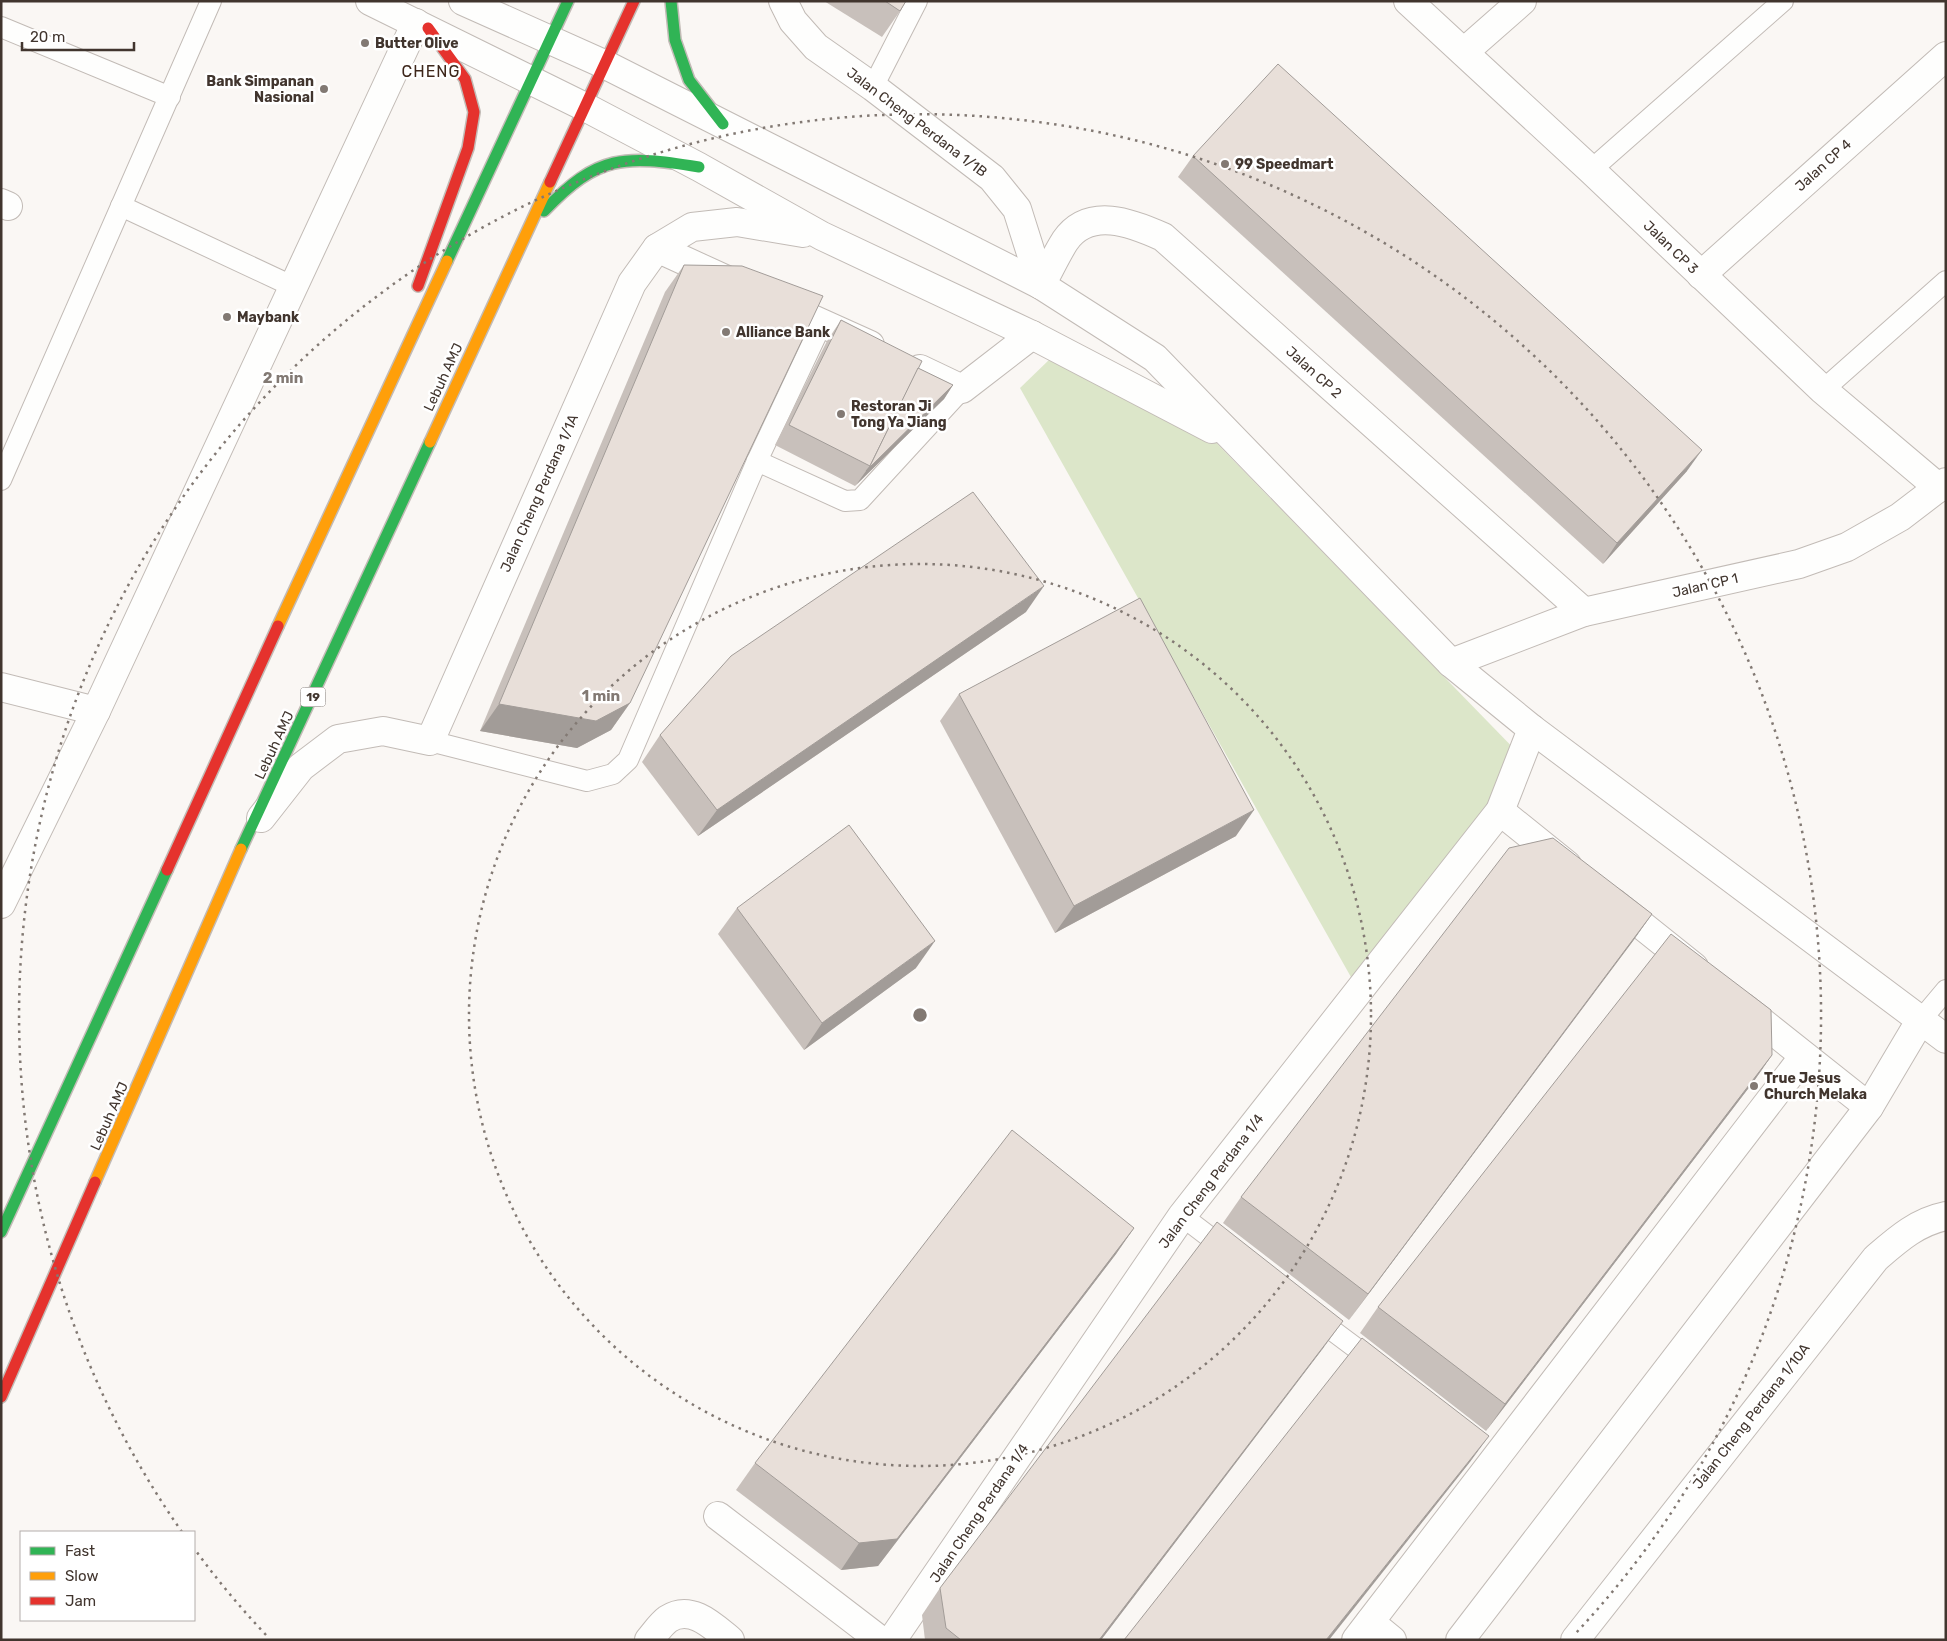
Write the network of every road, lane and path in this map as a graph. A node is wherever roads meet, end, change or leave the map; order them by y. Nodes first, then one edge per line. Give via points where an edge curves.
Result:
1 (212, 1) edge
2 (370, 1) edge
3 (463, 1) edge
4 (568, 1) edge
5 (634, 1) edge
6 (671, 1) edge
7 (783, 1) edge
8 (917, 1) edge
9 (1408, 1) edge
10 (1522, 1) edge
11 (1783, 1) edge
12 (422, 26) junction
13 (1, 27) edge
14 (550, 38) junction
15 (1464, 52) junction
16 (1946, 56) edge
17 (606, 65) junction
18 (532, 80) junction
19 (873, 87) junction
20 (170, 97) junction
21 (586, 107) junction
22 (723, 124) junction
23 (699, 167) junction
24 (1591, 170) junction
25 (122, 206) junction
26 (527, 230) junction
27 (822, 236) junction
28 (657, 248) junction
29 (1701, 275) junction
30 (1946, 281) edge
31 (1041, 285) junction
32 (292, 286) junction
33 (414, 298) dead end
34 (822, 323) junction
35 (404, 326) dead end
36 (1032, 335) junction
37 (962, 389) junction
38 (1823, 390) junction
39 (1233, 440) junction
40 (360, 448) junction
41 (757, 461) junction
42 (1, 480) edge
43 (1942, 485) edge
44 (1584, 612) junction
45 (1451, 663) junction
46 (1, 686) edge
47 (96, 711) junction
48 (1532, 729) junction
49 (430, 741) junction
50 (1500, 810) junction
51 (248, 836) junction
52 (1, 904) edge
53 (1946, 990) edge
54 (1920, 1021) junction
55 (1946, 1039) edge
56 (1804, 1056) junction
57 (1869, 1107) junction
58 (1182, 1216) junction
59 (1946, 1216) edge
60 (1, 1232) edge
61 (1246, 1264) edge
62 (1301, 1306) edge
63 (1388, 1372) edge
64 (1, 1397) edge
65 (718, 1516) dead end
66 (1363, 1631) edge
67 (649, 1640) edge
68 (730, 1640) edge
69 (880, 1640) edge
70 (892, 1640) edge
71 (1392, 1640) edge
72 (1460, 1640) edge
73 (1575, 1640) edge

1 - 20 lane
2 - 12 street
3 - 14 street
4 - 14 highway
5 - 17 highway, Lebuh AMJ / 19
6 - 22 highway via 675,40 689,80
7 - 19 street, Jalan Cheng Perdana 1/1B via 793,21 816,48
8 - 19 lane
9 - 15 street, Jalan CP 3
10 - 15 street
11 - 24 lane
12 - 18 street
12 - 32 street
12 - 33 highway via 465,79 474,112 468,148
13 - 20 lane
14 - 17 street
14 - 18 highway
15 - 24 street, Jalan CP 3
16 - 29 street, Jalan CP 4
17 - 21 highway, Lebuh AMJ / 19
17 - 22 street
18 - 21 street
18 - 40 highway
19 - 31 street, Jalan Cheng Perdana 1/1B via 992,178 1017,208
20 - 25 lane
21 - 23 street
21 - 26 highway, Lebuh AMJ / 19
22 - 31 street
23 - 26 highway via 648,158 618,161 592,170 567,186
23 - 27 street
24 - 29 street, Jalan CP 3
25 - 32 lane
25 - 42 lane
26 - 51 highway, Lebuh AMJ / 19
27 - 28 street via 737,222 692,227
27 - 36 street
28 - 34 street
28 - 49 street, Jalan Cheng Perdana 1/1A via 632,283
29 - 38 street, Jalan CP 3
30 - 38 lane
31 - 39 street via 1155,358
31 - 44 street, Jalan CP 2 via 1066,240 1086,224 1109,219 1136,225 1163,237
32 - 47 street
34 - 37 street
34 - 41 lane
35 - 40 highway
36 - 37 street
36 - 39 street
37 - 41 lane via 860,500 845,501
38 - 43 street, Jalan CP 3
39 - 45 street
40 - 60 highway
41 - 49 lane via 628,760 613,774 578,779
43 - 44 street, Jalan CP 1 via 1900,517 1847,547 1799,564
44 - 45 street, Jalan CP 1
45 - 48 street
46 - 47 street
47 - 52 street
48 - 50 street, Jalan Cheng Perdana 1/4
48 - 54 street
49 - 51 street via 383,731 338,739 301,767
50 - 56 street
50 - 58 street, Jalan Cheng Perdana 1/4
51 - 64 highway, Lebuh AMJ / 19
53 - 54 lane
54 - 55 street
54 - 57 street
56 - 57 street
56 - 66 street via 1490,1451
57 - 72 street
58 - 61 lane
58 - 70 street, Jalan Cheng Perdana 1/4
59 - 73 street, Jalan Cheng Perdana 1/10A via 1928,1220 1900,1236 1876,1258
62 - 63 lane
65 - 69 street
66 - 71 street
67 - 68 street via 668,1619 685,1613 703,1619

